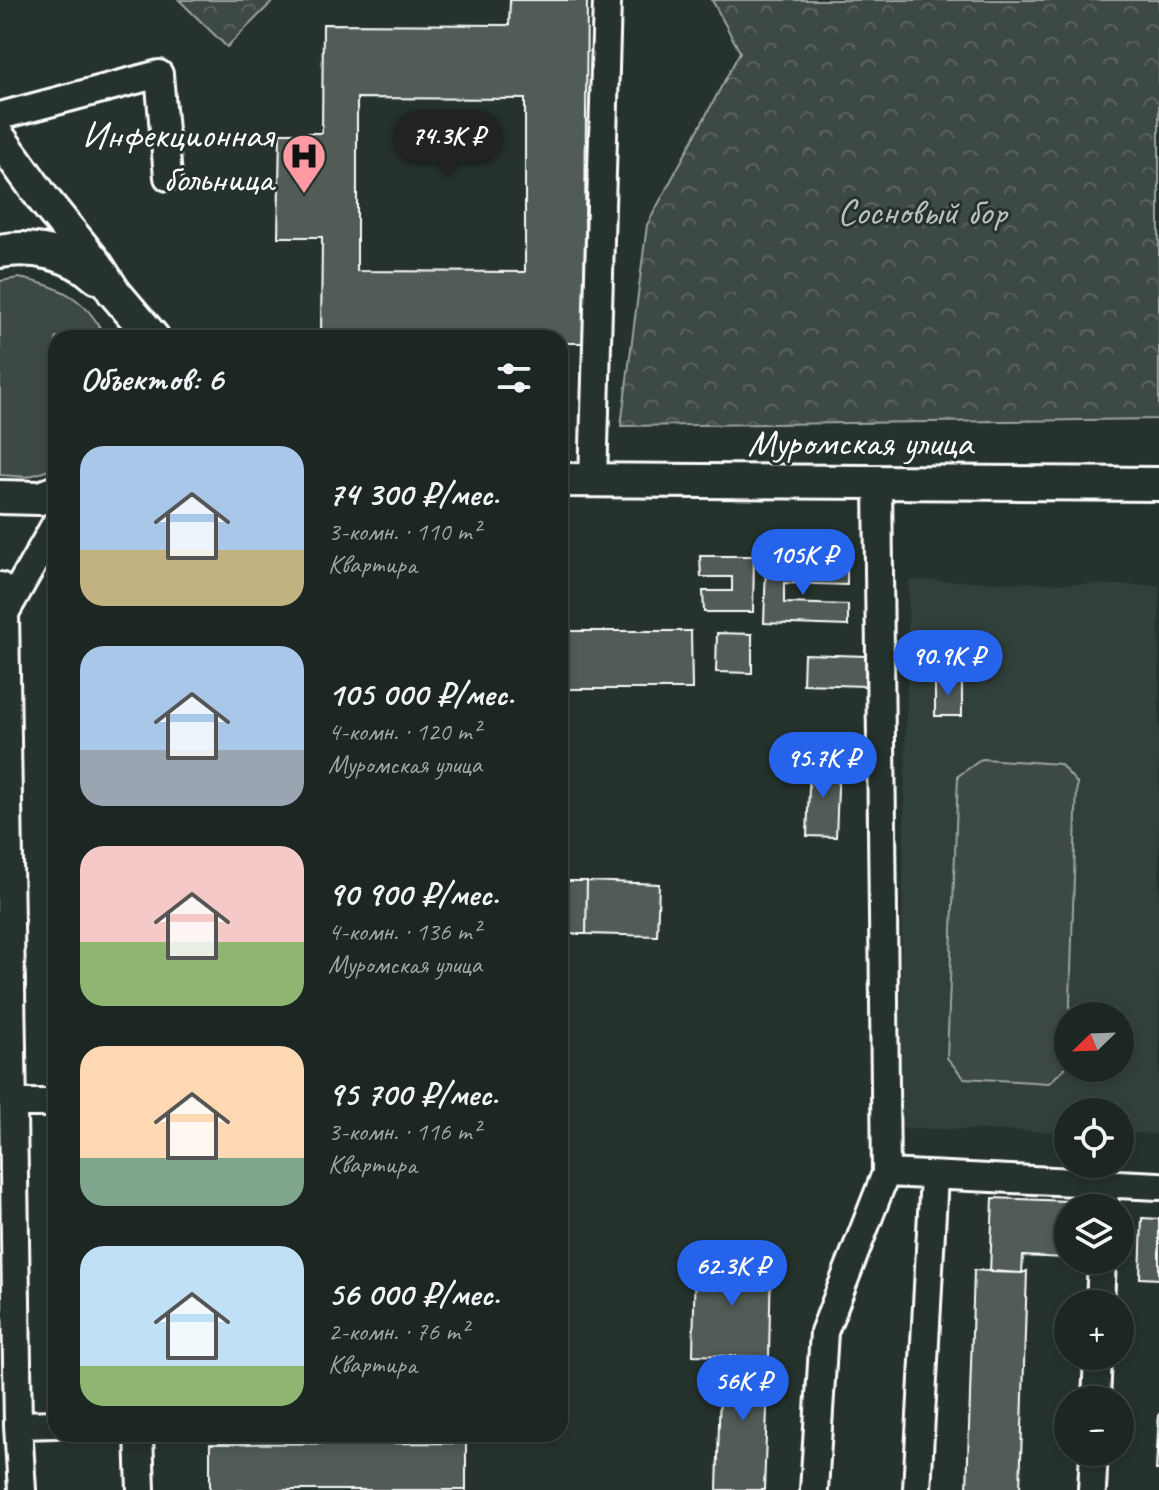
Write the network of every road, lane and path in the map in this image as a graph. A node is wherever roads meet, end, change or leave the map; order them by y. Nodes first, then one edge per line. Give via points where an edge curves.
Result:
1 (607, 0) edge
2 (0, 116) edge
3 (0, 139) edge
4 (168, 177) dead end
5 (0, 251) edge
6 (114, 292) junction
7 (136, 330) edge
8 (146, 330) edge
9 (568, 480) edge
10 (593, 481) junction
11 (878, 483) junction
12 (1159, 484) edge
13 (48, 495) edge
14 (0, 497) edge
15 (48, 537) edge
16 (0, 586) edge
17 (5, 613) junction
18 (6, 1050) edge
19 (12, 1103) junction
20 (48, 1103) edge
21 (886, 1173) junction
22 (934, 1176) junction
23 (1159, 1186) edge
24 (1087, 1194) edge
25 (1115, 1194) edge
26 (48, 1424) edge
27 (18, 1425) junction
28 (139, 1442) edge
29 (1093, 1466) edge
30 (22, 1490) edge
31 (141, 1490) edge
32 (814, 1490) edge
33 (917, 1490) edge
34 (1092, 1490) edge

1 - 10 street
2 - 4 street via 159,74
3 - 6 main road
5 - 6 main road via 40,251 67,258
6 - 7 main road
6 - 8 main road
9 - 10 main road, Муромская улица
10 - 11 main road, Муромская улица
11 - 12 main road, Муромская улица
11 - 21 street
13 - 14 main road
15 - 17 street
16 - 17 street
17 - 18 street
18 - 19 street
19 - 20 street
19 - 27 street
21 - 22 street
21 - 32 street via 824,1332
22 - 24 street
22 - 33 street
23 - 25 street
26 - 27 street
27 - 30 street
28 - 31 street
29 - 34 street

